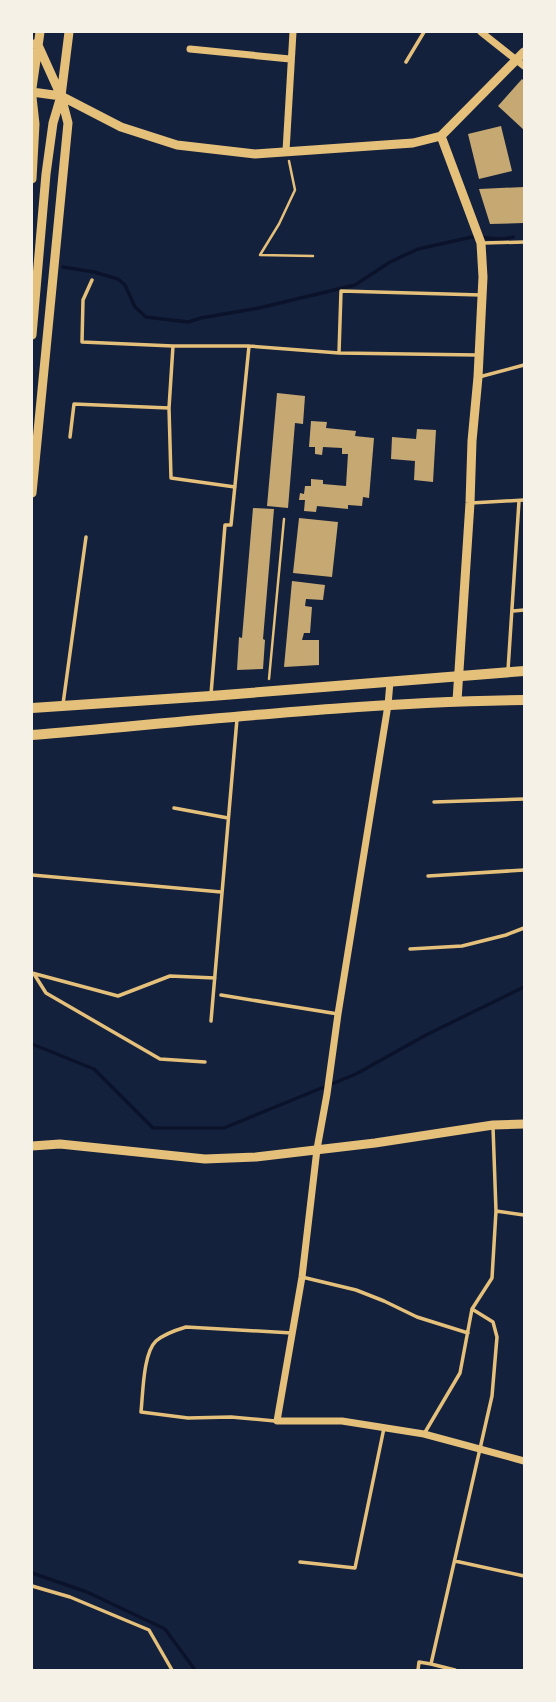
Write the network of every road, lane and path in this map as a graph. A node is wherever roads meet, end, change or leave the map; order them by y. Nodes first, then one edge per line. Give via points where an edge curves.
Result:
1 (40, 32) edge
2 (69, 32) edge
3 (293, 32) edge
4 (424, 32) edge
5 (481, 32) edge
6 (35, 44) edge
7 (190, 49) dead end
8 (290, 59) junction
9 (522, 59) edge
10 (406, 62) dead end
11 (32, 92) edge
12 (61, 96) junction
13 (441, 136) junction
14 (286, 151) junction
15 (32, 171) edge
16 (32, 179) edge
17 (524, 242) edge
18 (481, 243) junction
19 (313, 256) dead end
20 (92, 280) dead end
21 (483, 295) junction
22 (32, 335) edge
23 (173, 346) junction
24 (249, 346) junction
25 (339, 352) junction
26 (479, 355) junction
27 (524, 365) edge
28 (478, 377) junction
29 (169, 408) junction
30 (70, 437) dead end
31 (235, 487) junction
32 (32, 493) edge
33 (522, 501) edge
34 (470, 503) junction
35 (284, 519) dead end
36 (86, 537) dead end
37 (524, 610) edge
38 (512, 611) junction
39 (524, 671) edge
40 (508, 672) junction
41 (458, 675) junction
42 (390, 682) junction
43 (268, 691) junction
44 (211, 696) junction
45 (524, 700) edge
46 (457, 701) junction
47 (388, 705) junction
48 (62, 706) junction
49 (32, 708) edge
50 (237, 717) junction
51 (32, 735) edge
52 (524, 799) edge
53 (434, 802) dead end
54 (174, 808) dead end
55 (228, 818) junction
56 (524, 870) edge
57 (32, 875) edge
58 (428, 876) dead end
59 (222, 892) junction
60 (524, 928) edge
61 (410, 949) dead end
62 (33, 973) edge
63 (215, 978) junction
64 (221, 995) dead end
65 (338, 1014) junction
66 (211, 1021) dead end
67 (205, 1062) dead end
68 (524, 1124) edge
69 (493, 1125) junction
70 (32, 1146) edge
71 (317, 1149) junction
72 (496, 1211) junction
73 (524, 1215) edge
74 (302, 1277) junction
75 (472, 1309) junction
76 (292, 1333) junction
77 (468, 1333) junction
78 (277, 1421) junction
79 (384, 1428) junction
80 (424, 1434) junction
81 (480, 1450) junction
82 (524, 1461) edge
83 (454, 1561) junction
84 (300, 1562) dead end
85 (524, 1576) edge
86 (32, 1586) edge
87 (431, 1664) junction
88 (172, 1671) edge
89 (418, 1671) edge
90 (456, 1671) edge

1 - 6 street
2 - 12 street
3 - 8 street
4 - 10 lane
5 - 9 street
6 - 11 street
6 - 12 street
7 - 8 street
8 - 14 street
9 - 13 street
11 - 12 street
11 - 15 street
12 - 14 street via 121,127 177,145 255,154
12 - 22 street via 52,123
12 - 32 street via 68,123
13 - 14 street via 413,143
13 - 18 street
14 - 19 path via 295,190 260,255
15 - 16 street
17 - 18 lane
18 - 21 street
20 - 23 lane via 83,300 82,342
21 - 25 lane via 341,291
21 - 26 street
23 - 24 lane
23 - 29 lane
24 - 25 lane
24 - 31 lane
25 - 26 lane
26 - 28 street
27 - 28 lane
28 - 34 street
29 - 30 lane via 74,404
29 - 31 lane via 171,478
31 - 44 lane via 231,525 225,525
33 - 34 lane
33 - 38 lane
34 - 41 street
35 - 43 path
36 - 48 lane
37 - 38 lane
38 - 40 lane
39 - 40 main road
40 - 41 main road
41 - 42 main road
41 - 46 street
42 - 43 main road
42 - 47 street
43 - 44 main road
44 - 48 main road
45 - 46 main road
46 - 47 main road
47 - 50 main road
47 - 65 street
48 - 49 main road
50 - 51 main road
50 - 55 lane
52 - 53 lane
54 - 55 lane
55 - 59 lane
56 - 58 lane
57 - 59 lane
59 - 63 lane
60 - 61 lane via 462,946
62 - 63 lane via 118,996 170,976
62 - 67 lane via 46,993 160,1059
63 - 66 lane
64 - 65 lane
65 - 71 street
68 - 69 street
69 - 71 street
69 - 72 lane
70 - 71 street via 60,1144 205,1159
71 - 74 street
72 - 73 lane
72 - 75 lane via 492,1278
74 - 76 street
74 - 77 lane via 356,1290
75 - 77 lane
75 - 81 lane via 493,1322 497,1337 492,1396
76 - 78 street
76 - 78 lane via 186,1326 154,1342 148,1355 141,1412
77 - 80 lane via 460,1373
78 - 79 street via 342,1421
79 - 80 street
79 - 84 lane via 355,1568
80 - 81 street
81 - 82 street
81 - 83 lane
83 - 85 lane
83 - 87 lane
86 - 88 lane via 149,1630
87 - 89 lane via 419,1662
87 - 90 lane

